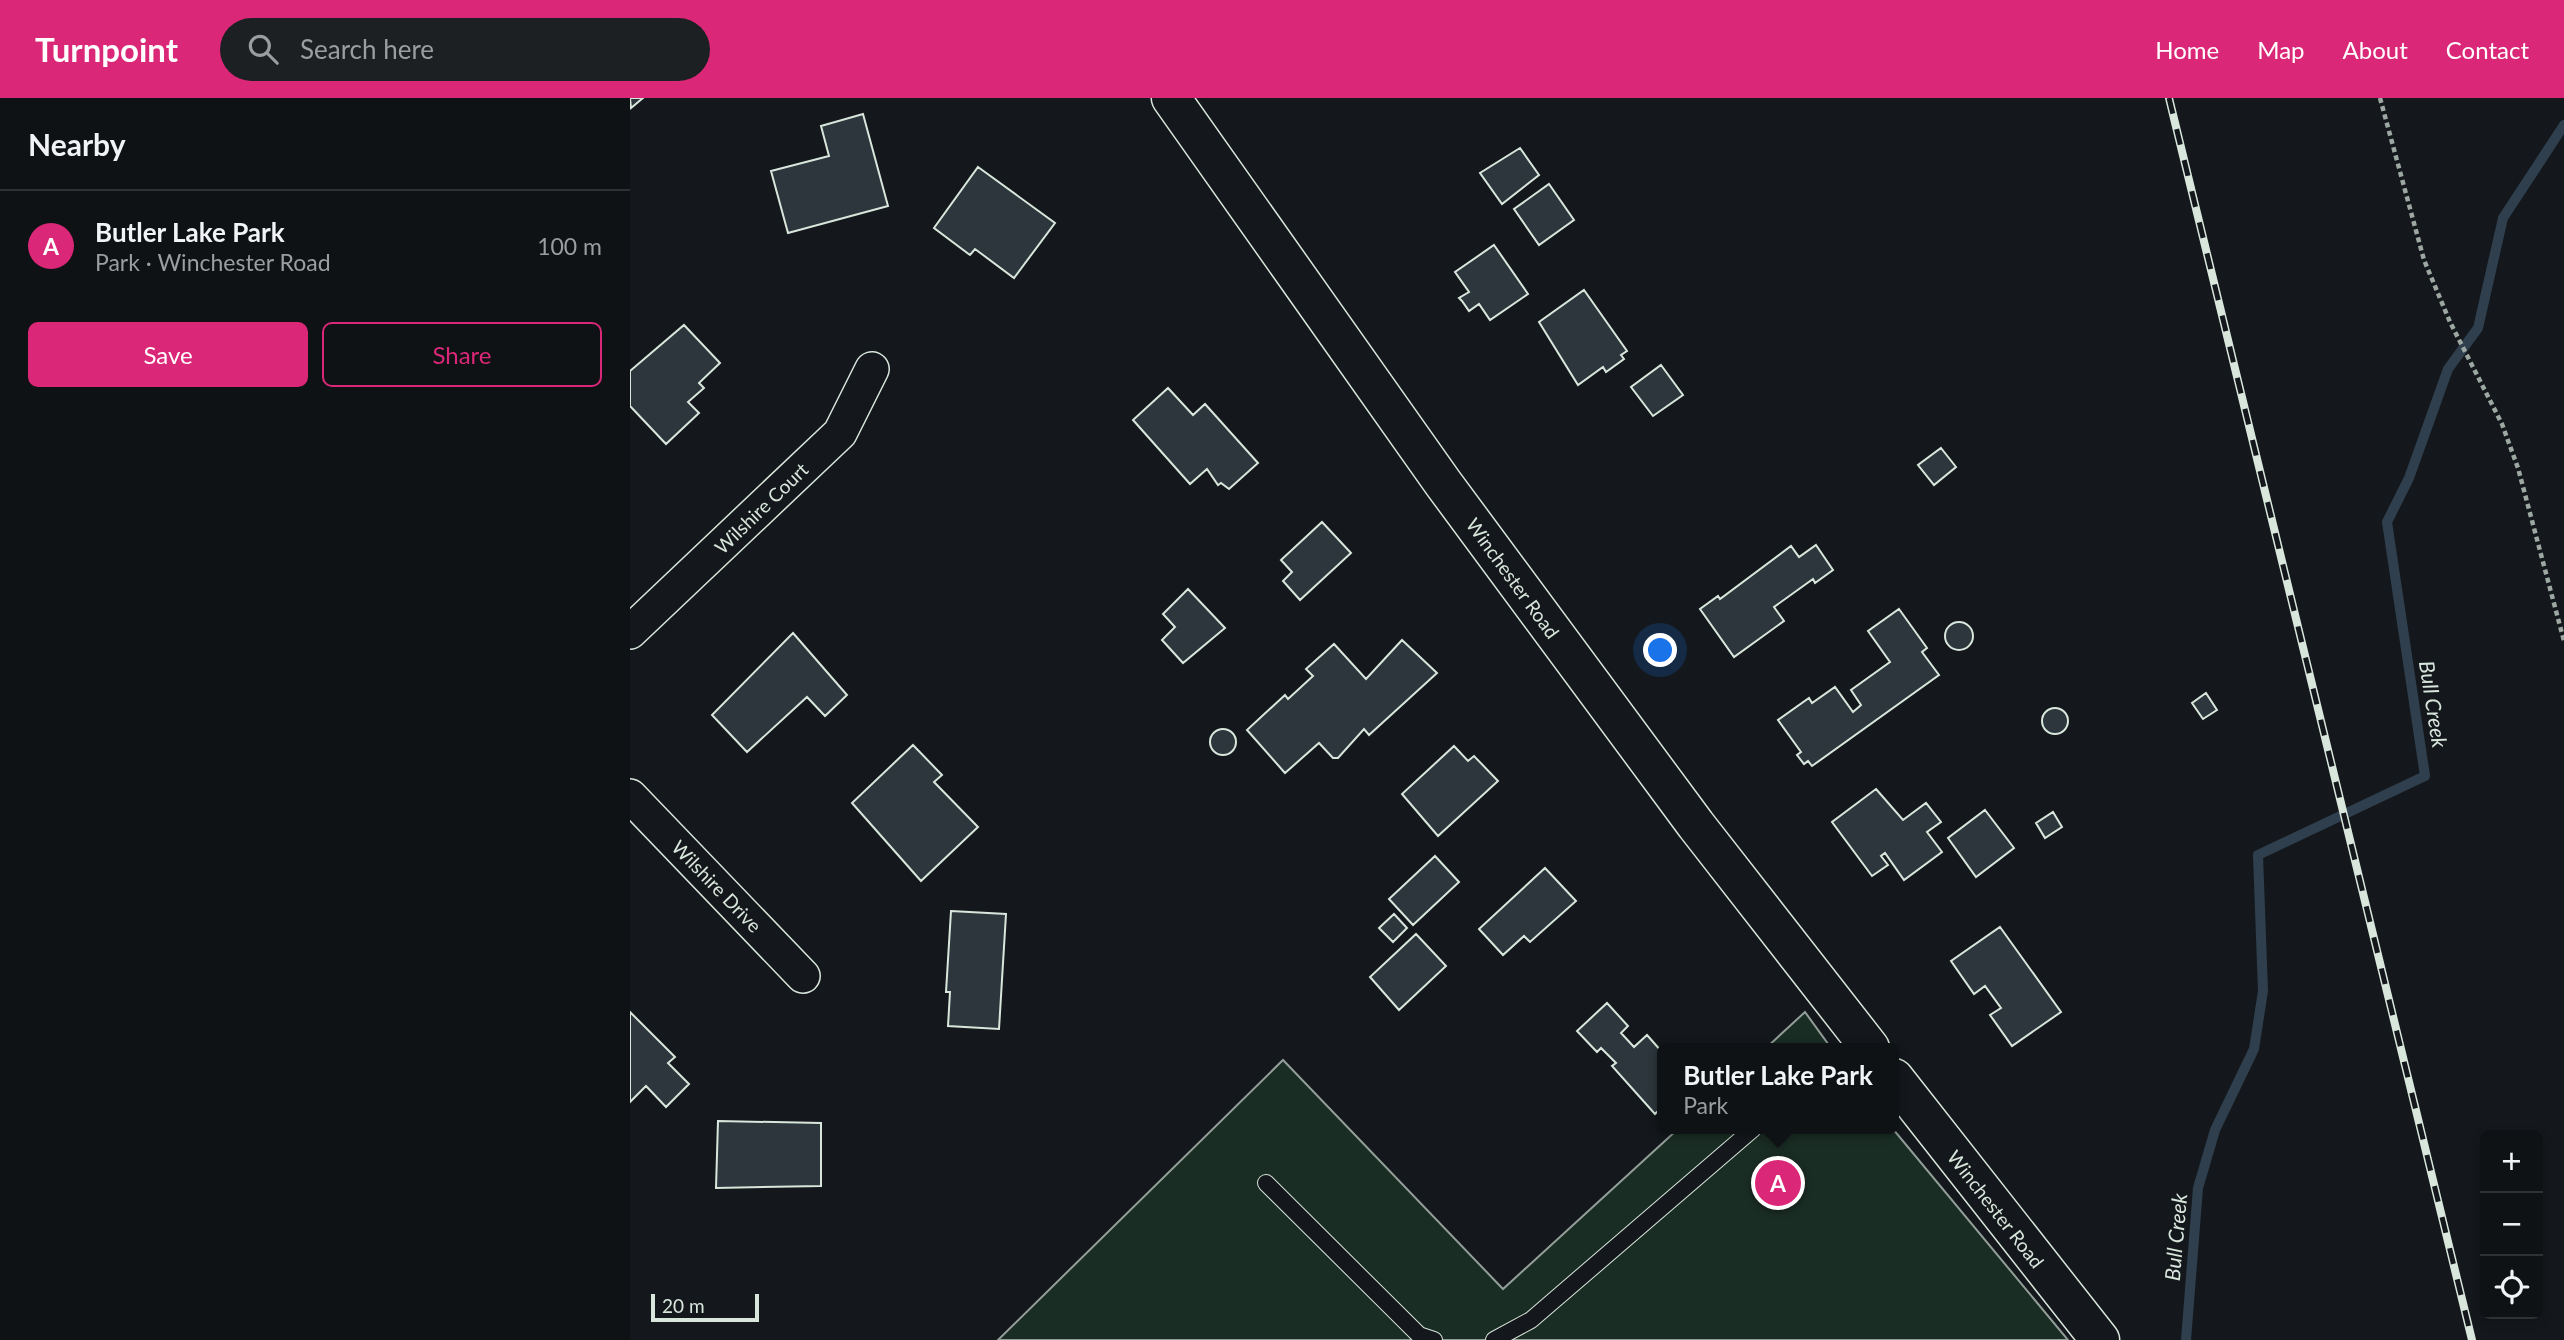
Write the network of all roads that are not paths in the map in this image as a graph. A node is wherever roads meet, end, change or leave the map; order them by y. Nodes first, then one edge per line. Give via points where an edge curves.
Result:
1 (1171, 98) edge
2 (872, 369) dead end
3 (630, 632) edge
4 (630, 796) edge
5 (803, 976) dead end
6 (1860, 1043) edge
7 (1899, 1084) edge
8 (1747, 1134) edge
9 (1266, 1183) dead end
10 (1434, 1340) edge
11 (1494, 1340) edge
12 (2100, 1340) edge

1 - 6 main road, Winchester Road via 1443,483
2 - 3 street, Wilshire Court via 840,433
4 - 5 street, Wilshire Drive
7 - 12 main road, Winchester Road
8 - 11 lane via 1531,1320
9 - 10 lane via 1419,1335

